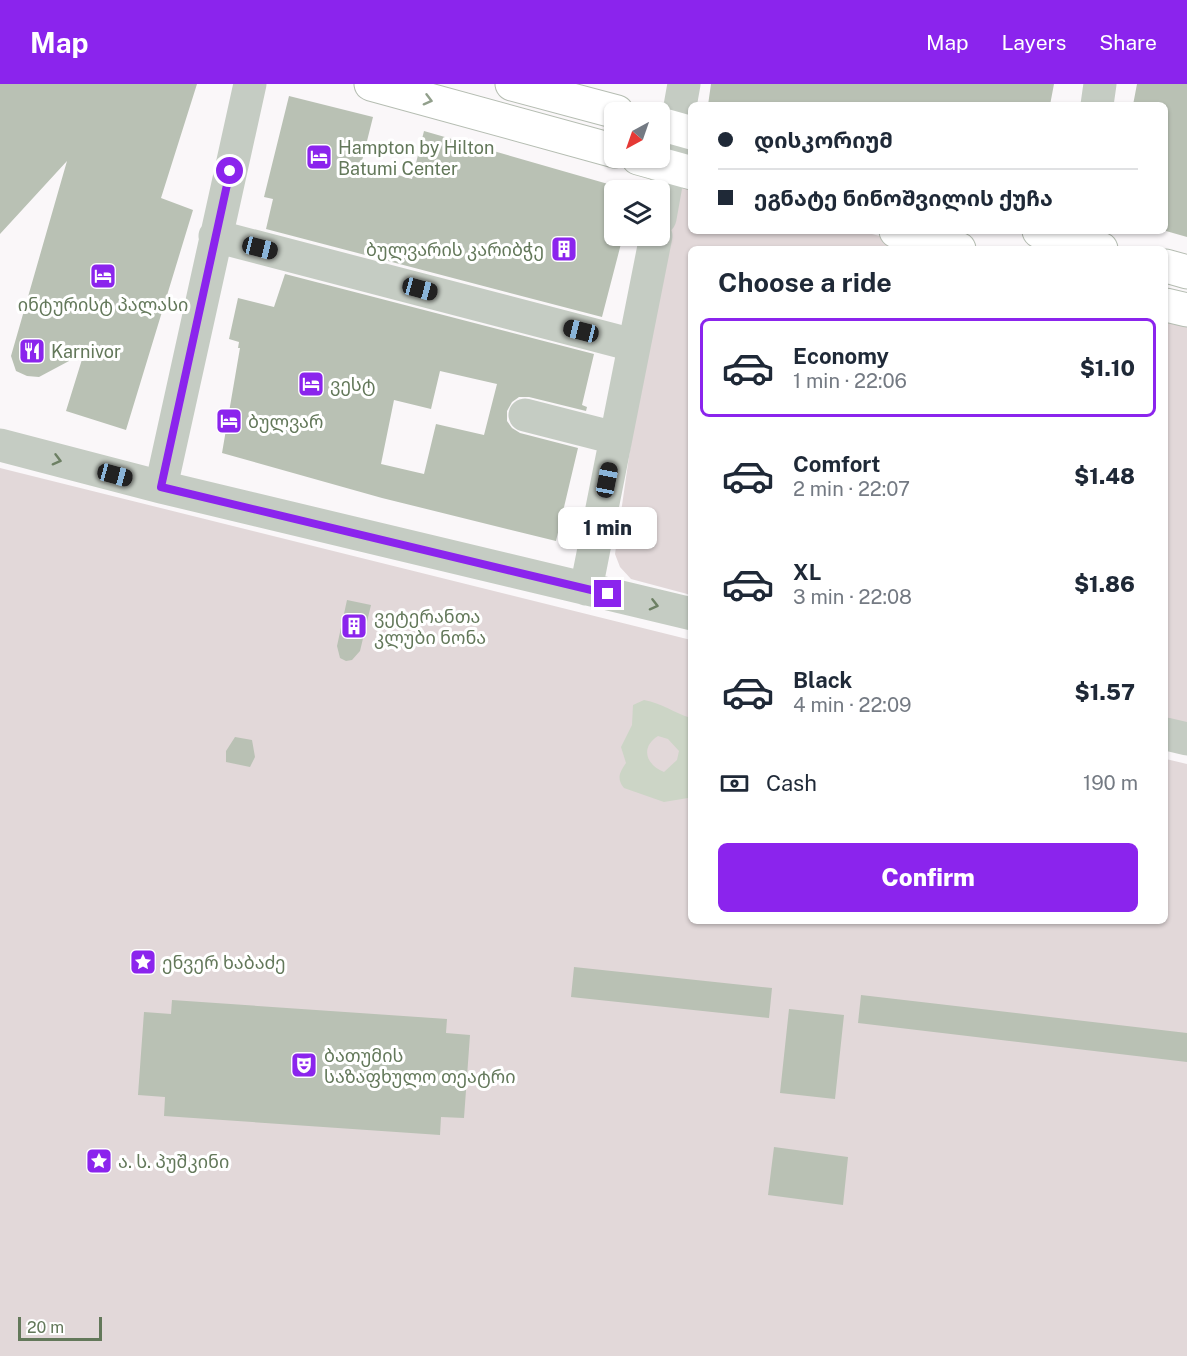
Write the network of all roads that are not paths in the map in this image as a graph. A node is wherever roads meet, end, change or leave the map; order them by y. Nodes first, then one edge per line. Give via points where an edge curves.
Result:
1 (250, 84) edge
2 (371, 84) edge
3 (684, 84) edge
4 (1100, 84) edge
5 (531, 86) edge
6 (1097, 102) edge
7 (604, 108) edge
8 (676, 129) edge
9 (604, 148) edge
10 (680, 170) edge
11 (670, 194) edge
12 (906, 234) edge
13 (1052, 234) edge
14 (215, 236) junction
15 (1086, 241) edge
16 (654, 246) edge
17 (948, 246) edge
18 (1168, 267) edge
19 (1187, 272) edge
20 (1168, 305) edge
21 (1187, 310) edge
22 (633, 345) junction
23 (525, 415) dead end
24 (615, 438) junction
25 (0, 445) edge
26 (161, 487) junction
27 (586, 589) junction
28 (688, 613) edge
29 (1168, 735) edge
30 (1187, 740) edge

1 - 14 street
2 -> 9 main road
3 - 8 street
4 - 6 street
5 - 7 main road
8 - 10 street
10 - 11 street
12 - 17 main road
13 - 15 main road
14 - 22 street
14 - 26 street
16 - 22 street
18 - 19 main road
20 - 21 main road
22 - 24 street
23 - 24 street
24 - 27 street
25 -> 26 street
26 - 27 street
27 -> 28 street
29 - 30 street

